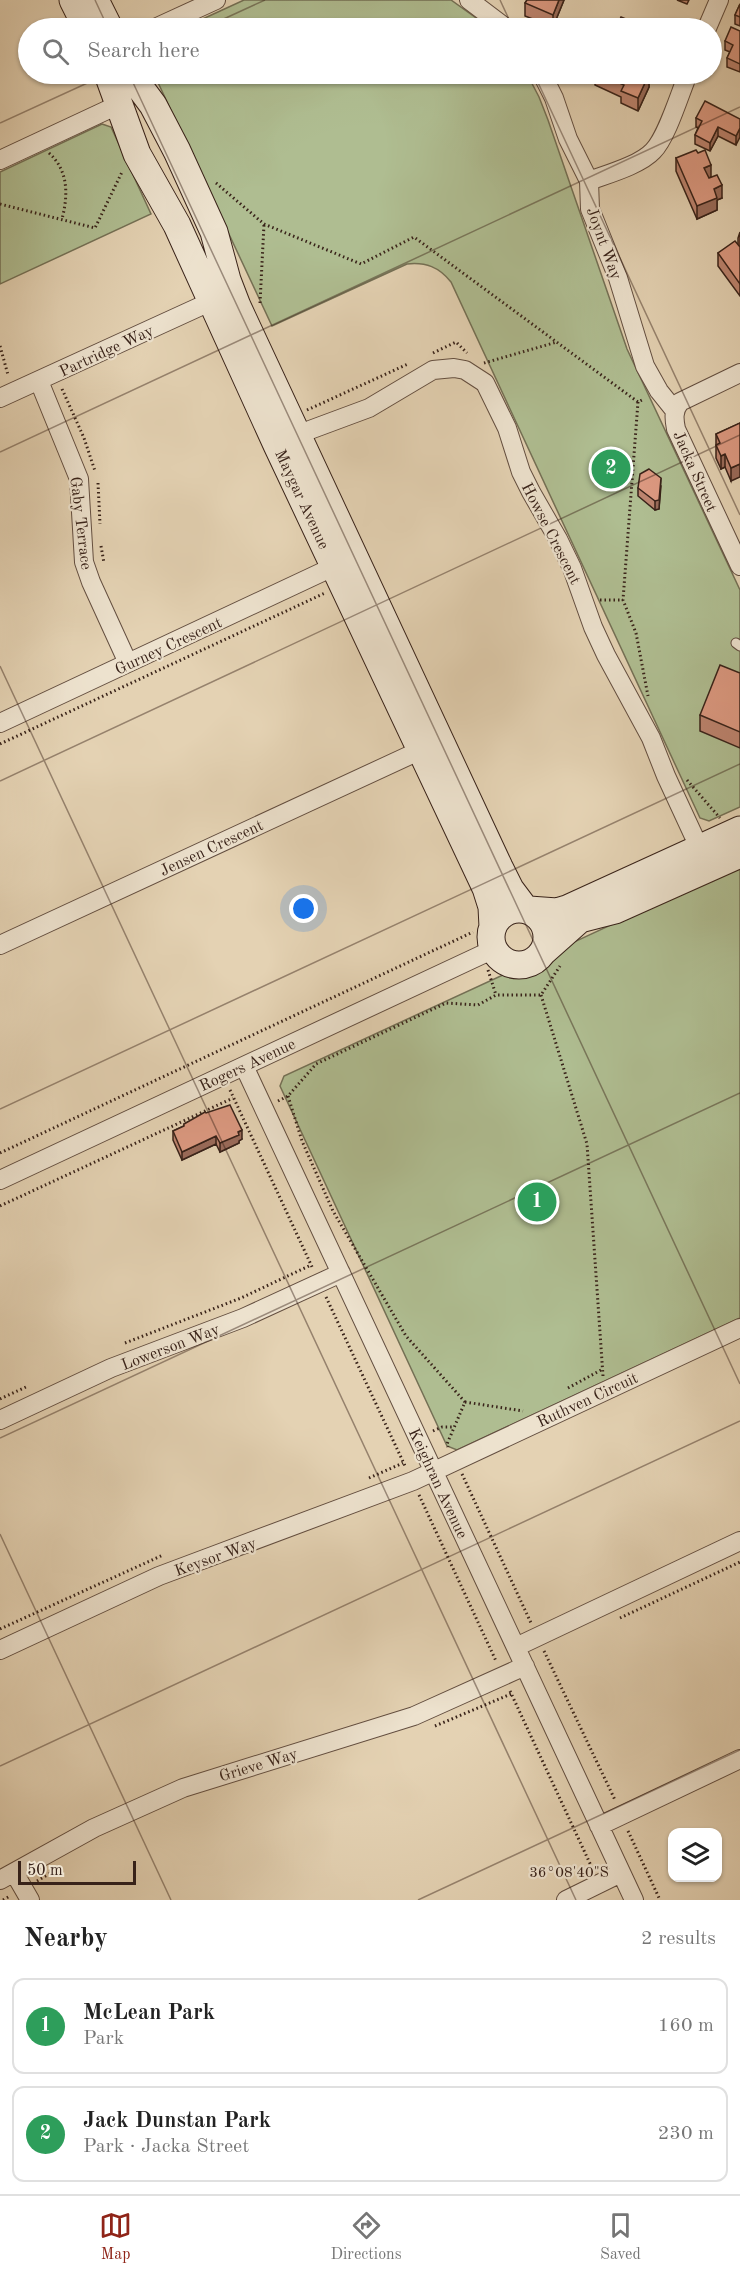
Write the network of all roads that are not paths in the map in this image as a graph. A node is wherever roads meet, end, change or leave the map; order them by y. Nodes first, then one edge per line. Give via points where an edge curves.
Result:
1 (73, 0) edge
2 (95, 0) edge
3 (216, 0) edge
4 (470, 0) edge
5 (719, 0) edge
6 (82, 18) edge
7 (104, 18) edge
8 (177, 18) edge
9 (493, 18) edge
10 (711, 18) edge
11 (112, 84) edge
12 (136, 84) edge
13 (138, 84) edge
14 (547, 84) edge
15 (684, 84) edge
16 (120, 104) junction
17 (0, 160) edge
18 (590, 181) junction
19 (222, 296) junction
20 (740, 373) edge
21 (42, 389) junction
22 (0, 398) edge
23 (675, 411) junction
24 (297, 436) junction
25 (336, 566) junction
26 (740, 566) edge
27 (135, 660) junction
28 (0, 723) edge
29 (430, 745) junction
30 (736, 840) edge
31 (704, 858) junction
32 (527, 909) junction
33 (488, 935) junction
34 (0, 945) edge
35 (554, 956) junction
36 (244, 1065) junction
37 (0, 1180) edge
38 (341, 1273) junction
39 (740, 1328) edge
40 (0, 1419) edge
41 (434, 1471) junction
42 (740, 1541) edge
43 (516, 1647) junction
44 (0, 1650) edge
45 (525, 1666) junction
46 (740, 1760) edge
47 (599, 1826) junction
48 (621, 1873) junction
49 (17, 1886) edge
50 (566, 1900) edge
51 (634, 1900) edge

1 - 6 street
2 - 7 street
3 - 8 street
4 - 9 street
5 - 10 street
11 - 16 street, Maygar Avenue
12 - 16 street
13 - 19 street, Maygar Avenue via 164,124 210,223
14 - 18 street, Joynt Way via 568,139
15 - 18 street via 653,152
16 - 17 street
16 - 19 street, Maygar Avenue via 140,162
18 - 23 street, Joynt Way via 590,209 618,278 645,366
19 - 21 street, Partridge Way
19 - 24 street, Maygar Avenue
20 - 23 street, Jacka Street via 680,402
21 - 22 street, Partridge Way
21 - 27 street, Gaby Terrace via 79,479 84,562 91,582
23 - 26 street, Jacka Street via 675,429
24 - 25 street, Maygar Avenue
24 - 31 street, Howse Crescent via 369,408 433,370 465,370 485,383 507,428 521,472 563,549 606,655 651,738
25 - 27 street, Gurney Crescent
25 - 29 street, Maygar Avenue
27 - 28 street, Gurney Crescent
29 - 32 street, Maygar Avenue via 510,889
29 - 33 street, Maygar Avenue via 492,907
29 - 34 street, Jensen Crescent
30 - 31 street, Rogers Avenue
31 - 32 street, Rogers Avenue via 557,912
31 - 35 street, Rogers Avenue via 615,910 580,919
32 - 33 street, Rogers Avenue via 502,914
32 - 35 street via 544,923
33 - 35 street, Rogers Avenue via 506,962 523,965
33 - 36 street, Rogers Avenue
36 - 37 street, Rogers Avenue
36 - 38 street, Keighran Avenue
38 - 40 street, Lowerson Way via 243,1318 111,1368
38 - 41 street, Keighran Avenue
39 - 41 street, Ruthven Circuit
41 - 43 street, Keighran Avenue
41 - 44 street, Keysor Way via 159,1576
42 - 43 street
43 - 45 street, Keighran Avenue
45 - 47 street, Keighran Avenue
45 - 49 street, Grieve Way via 414,1716 183,1788 94,1828
46 - 47 street
47 - 48 street, Keighran Avenue
48 - 50 street
48 - 51 street, Keighran Avenue

